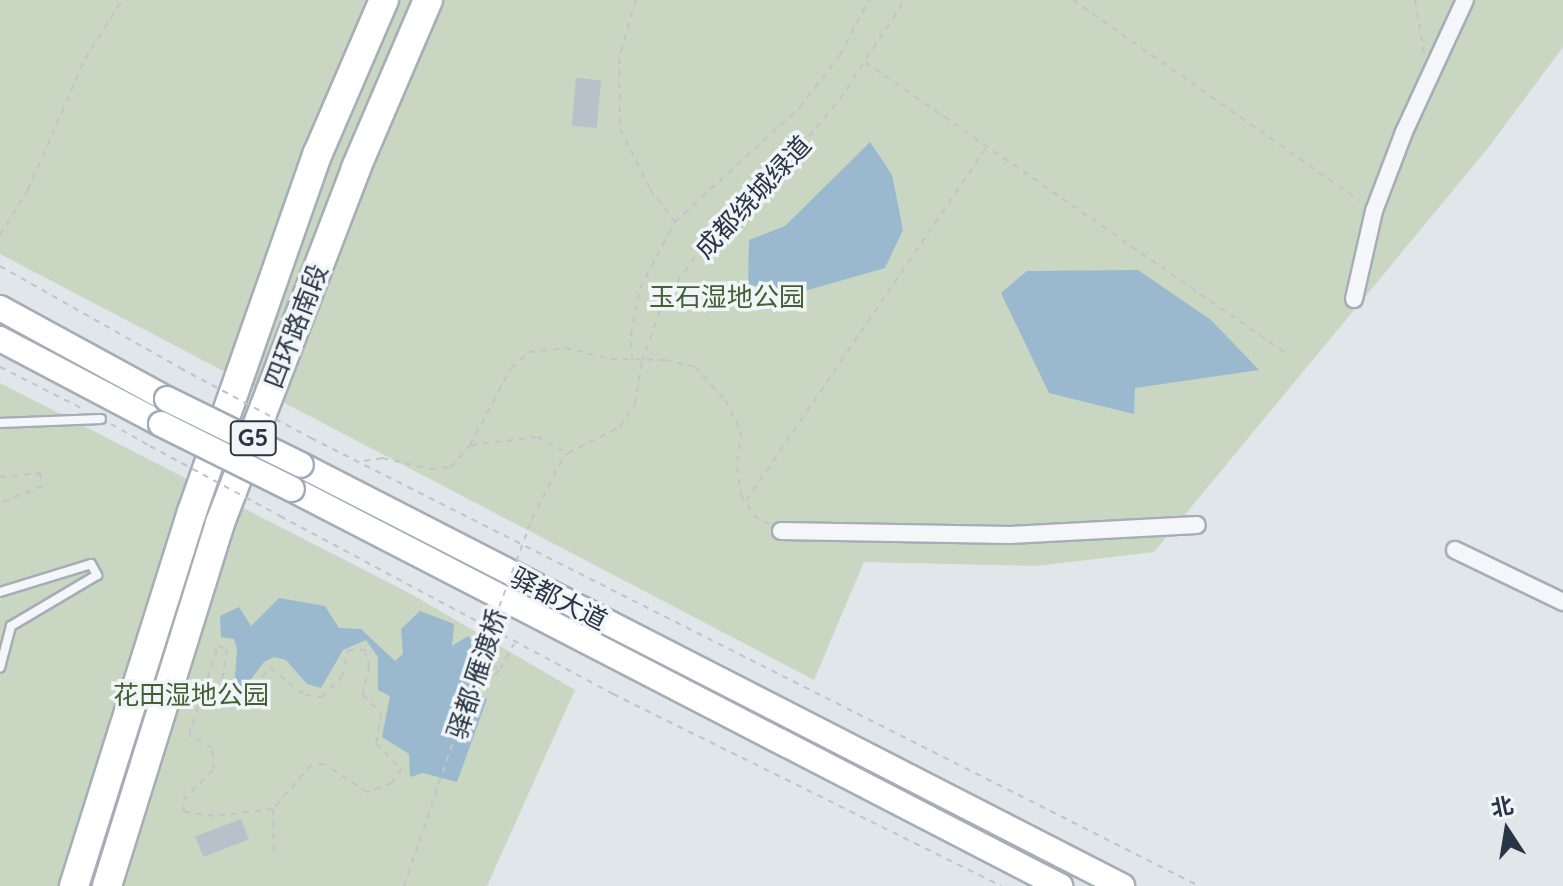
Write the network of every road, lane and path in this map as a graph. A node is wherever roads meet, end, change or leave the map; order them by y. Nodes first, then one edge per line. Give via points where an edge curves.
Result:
1 (122, 0) edge
2 (384, 0) edge
3 (428, 0) edge
4 (636, 0) edge
5 (869, 0) edge
6 (905, 0) edge
7 (1073, 0) edge
8 (1415, 0) edge
9 (1465, 0) edge
10 (864, 62) junction
11 (1432, 65) junction
12 (987, 146) junction
13 (1374, 211) junction
14 (675, 222) junction
15 (0, 235) edge
16 (0, 266) edge
17 (1354, 299) dead end
18 (0, 308) edge
19 (0, 339) edge
20 (1287, 354) dead end
21 (632, 361) junction
22 (642, 362) junction
23 (0, 367) edge
24 (101, 419) junction
25 (0, 423) edge
26 (156, 435) junction
27 (470, 445) junction
28 (568, 453) junction
29 (362, 463) junction
30 (559, 465) joint
31 (0, 477) edge
32 (746, 502) junction
33 (0, 503) edge
34 (1197, 525) dead end
35 (781, 531) joint
36 (1455, 550) dead end
37 (0, 592) edge
38 (1563, 602) edge
39 (515, 643) junction
40 (0, 668) edge
41 (481, 668) junction
42 (273, 809) junction
43 (274, 853) dead end
44 (74, 886) edge
45 (107, 886) edge
46 (404, 886) edge
47 (1001, 886) edge
48 (1060, 886) edge
49 (1122, 886) edge
50 (1199, 886) edge

1 - 15 path via 85,59 28,190
2 - 44 highway, 四环路南段 / G5 via 318,153 203,482
3 - 45 highway, 四环路南段 / G5 via 356,168 220,523
4 - 14 path via 619,58 620,129 650,189
5 - 14 path via 840,55 800,107
6 - 10 path, 成都绕城绿道
7 - 13 path
8 - 11 path via 1420,48
9 - 11 street
10 - 12 path
10 - 22 path, 成都绕城绿道 via 778,173 709,238 663,301
11 - 13 street
12 - 20 path
12 - 32 path
13 - 17 street
14 - 21 path via 640,288
16 - 29 path, bridge
18 - 49 main road, 驿都大道, bridge via 167,399
19 - 26 main road, 驿都大道
21 - 22 path
21 - 27 path via 565,348 529,352 511,368
22 - 28 path, 成都绕城绿道 via 635,404 620,427
22 - 32 path via 695,367 725,400 741,432 737,467
23 - 24 path
24 - 25 lane
24 - 26 path
26 - 39 path, bridge via 280,516
26 - 48 main road, 驿都大道, bridge via 292,489
27 - 28 path via 537,437
27 - 29 path via 451,467 431,469 382,458
28 - 30 path, 成都绕城绿道
29 - 50 path
30 - 41 path, 驿都·雁渡桥, bridge via 532,519
31 - 33 path via 40,473 42,486
32 - 35 path via 754,516
34 - 35 street via 1010,535
36 - 38 street
37 - 40 lane via 91,564 97,575 11,626
39 - 41 path, bridge via 500,669 492,665 487,672 493,677 499,670 493,665
39 - 47 path
41 - 46 path, 驿都·雁渡桥, bridge
42 - 42 path via 311,765 324,764 367,792 398,777 402,769 376,744 381,713 363,695 369,666 365,650 348,650 342,677 322,697 305,695 270,668 248,696 236,699 220,694 227,649 218,646 189,735 212,748 214,769 183,800 184,812 214,816
42 - 43 path

